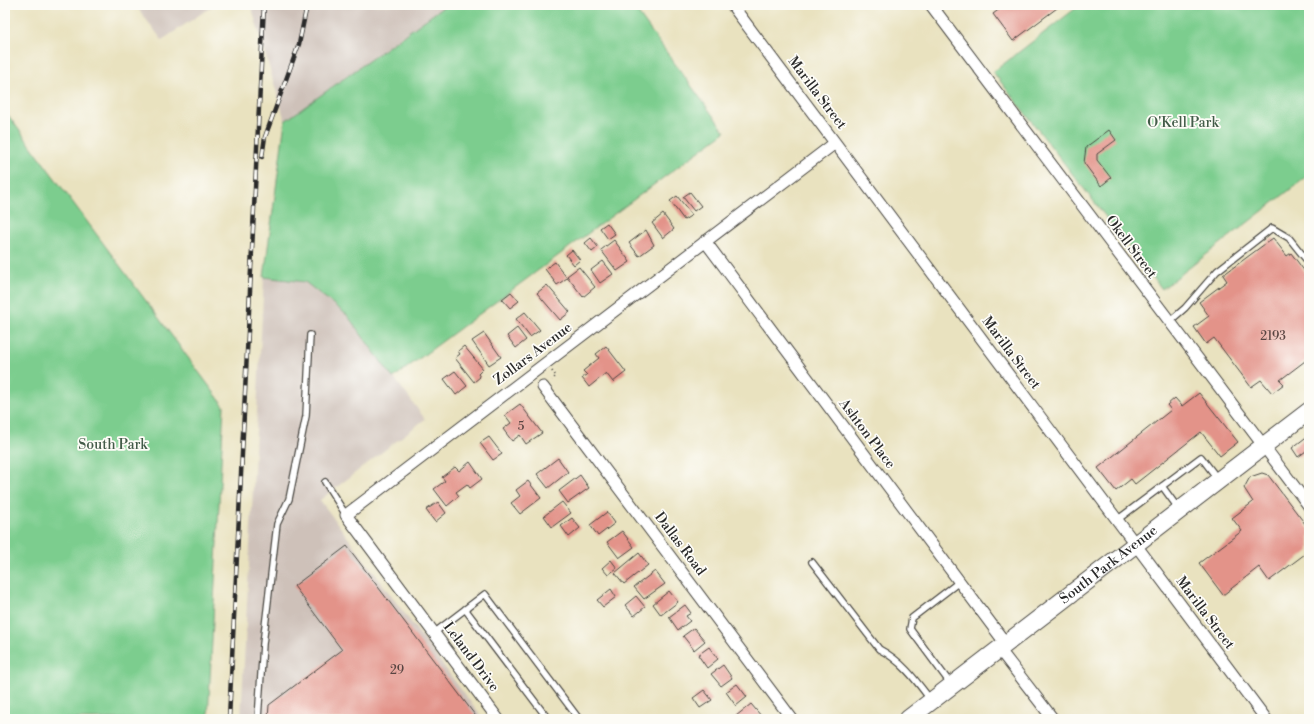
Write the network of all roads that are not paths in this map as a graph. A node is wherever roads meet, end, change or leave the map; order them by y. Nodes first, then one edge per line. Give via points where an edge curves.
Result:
1 (732, 5) edge
2 (931, 5) edge
3 (835, 143) junction
4 (705, 241) junction
5 (1309, 263) edge
6 (1169, 322) junction
7 (310, 335) dead end
8 (543, 387) dead end
9 (1309, 410) edge
10 (1264, 446) junction
11 (1218, 480) junction
12 (325, 482) dead end
13 (1162, 486) junction
14 (1309, 506) edge
15 (1180, 510) junction
16 (346, 515) junction
17 (1117, 520) junction
18 (1135, 545) junction
19 (812, 562) dead end
20 (960, 582) junction
21 (465, 609) junction
22 (434, 632) junction
23 (1002, 647) junction
24 (952, 685) junction
25 (932, 700) junction
26 (258, 719) edge
27 (498, 719) edge
28 (548, 719) edge
29 (579, 719) edge
30 (792, 719) edge
31 (908, 719) edge
32 (1053, 719) edge
33 (1266, 719) edge

1 - 3 street, Marilla Street
2 - 6 street, Okell Street
3 - 4 street, Zollars Avenue
3 - 17 street, Marilla Street
4 - 16 street, Zollars Avenue
4 - 20 street, Ashton Place
5 - 6 lane via 1290,238 1272,228 1217,271 1185,308
6 - 10 street, Okell Street
7 - 26 lane via 306,416 289,499 277,524
8 - 30 street, Dallas Road
9 - 10 main road, South Park Avenue
10 - 11 main road, South Park Avenue
10 - 14 street, Okell Street
11 - 13 lane via 1201,457
11 - 15 main road, South Park Avenue
12 - 16 lane
13 - 15 lane
13 - 17 lane
15 - 18 main road, South Park Avenue
16 - 22 street, Leland Drive
17 - 18 street, Marilla Street
18 - 23 main road, South Park Avenue
18 - 33 street, Marilla Street
19 - 25 lane via 879,650 890,655 908,670
20 - 23 street, Ashton Place
20 - 24 lane via 912,618 910,629
21 - 22 lane
21 - 28 lane
21 - 29 lane via 485,594
22 - 27 street, Leland Drive
23 - 24 main road, South Park Avenue
23 - 32 street, Ashton Place
24 - 25 main road, South Park Avenue
25 - 31 main road, South Park Avenue

